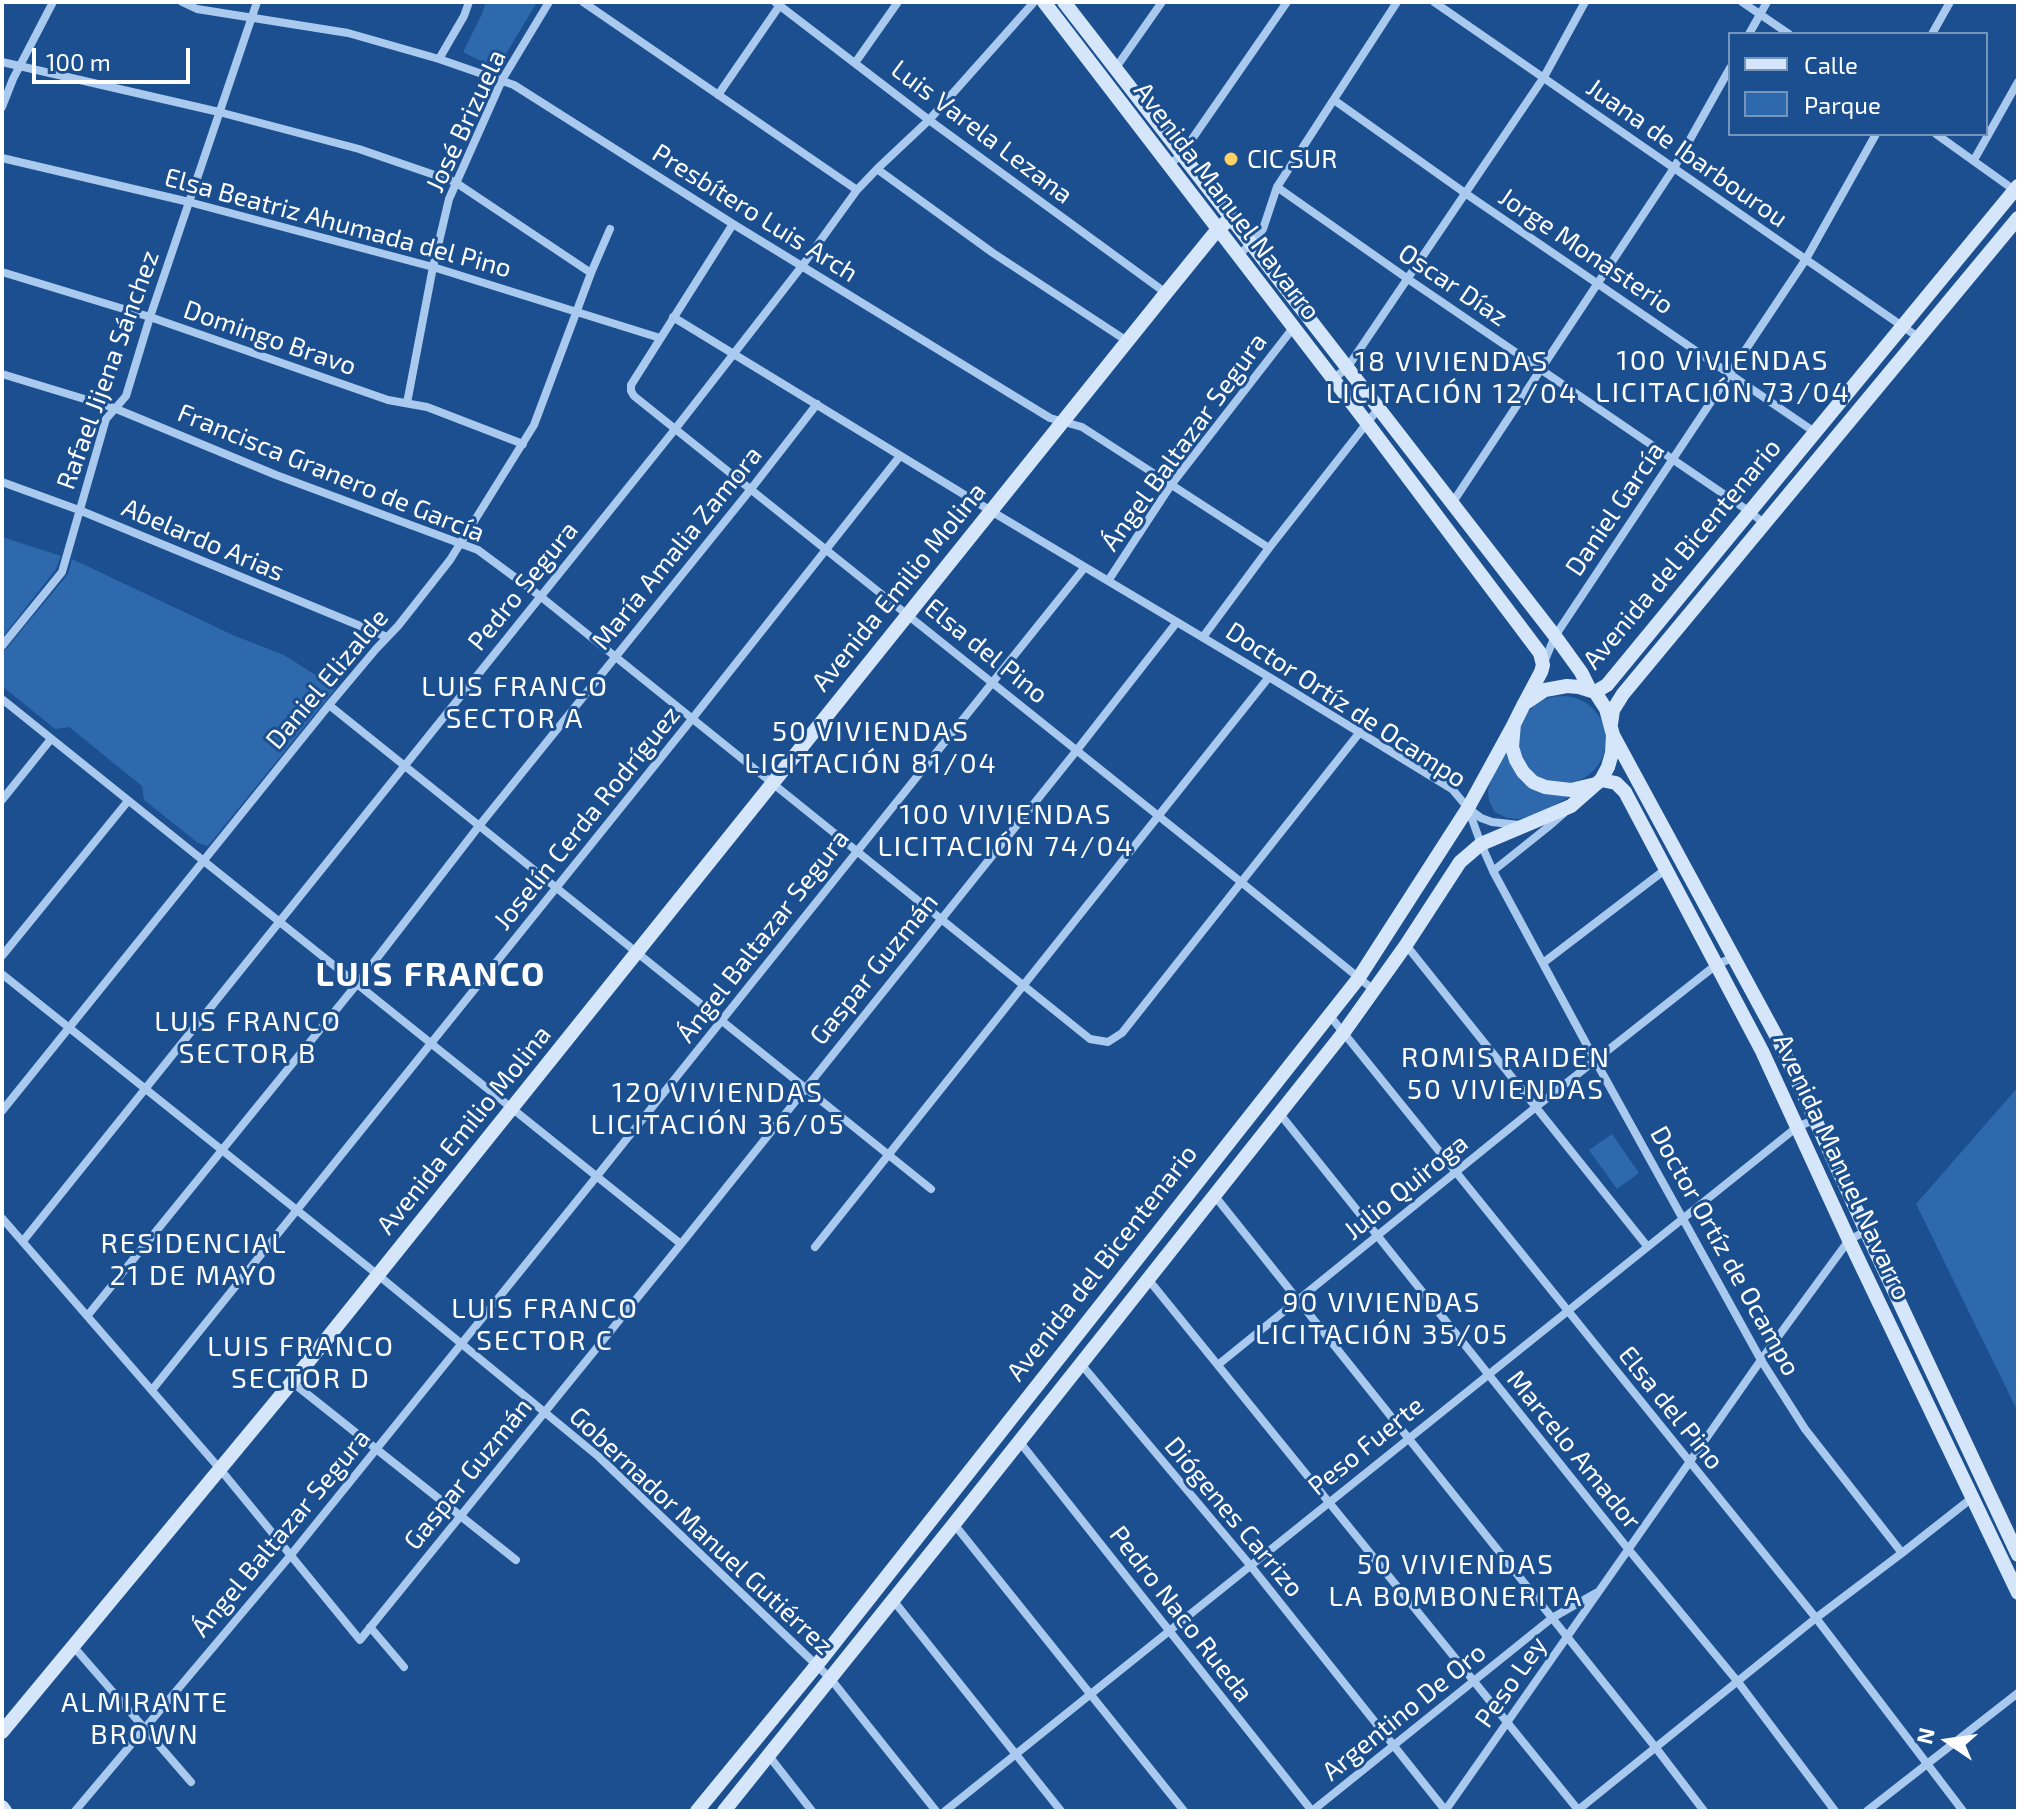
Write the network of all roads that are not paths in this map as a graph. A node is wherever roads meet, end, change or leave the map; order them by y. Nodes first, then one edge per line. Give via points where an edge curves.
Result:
1 (53, 2) edge
2 (172, 2) edge
3 (182, 2) edge
4 (257, 2) edge
5 (469, 2) edge
6 (549, 2) edge
7 (583, 2) edge
8 (898, 2) edge
9 (1034, 2) edge
10 (1044, 2) edge
11 (1064, 2) edge
12 (1162, 2) edge
13 (1287, 2) edge
14 (1397, 2) edge
15 (1434, 2) edge
16 (1585, 2) edge
17 (1742, 2) edge
18 (1767, 2) edge
19 (1950, 2) edge
20 (778, 4) edge
21 (197, 9) junction
22 (1760, 14) junction
23 (251, 18) junction
24 (1750, 32) edge
25 (1786, 32) edge
26 (1933, 32) edge
27 (439, 59) junction
28 (2, 62) edge
29 (855, 63) junction
30 (20, 65) junction
31 (1115, 69) junction
32 (1728, 72) edge
33 (1544, 77) junction
34 (502, 80) junction
35 (2018, 82) edge
36 (718, 95) junction
37 (1334, 100) junction
38 (2, 107) edge
39 (219, 112) junction
40 (929, 120) junction
41 (1988, 135) edge
42 (1875, 136) edge
43 (1939, 136) edge
44 (1988, 136) edge
45 (2, 158) edge
46 (1175, 160) junction
47 (1974, 160) junction
48 (1674, 168) junction
49 (877, 169) junction
50 (455, 182) junction
51 (1277, 187) junction
52 (2017, 189) edge
53 (857, 190) junction
54 (1465, 193) junction
55 (189, 202) junction
56 (2018, 218) edge
57 (1230, 219) junction
58 (733, 224) junction
59 (610, 229) dead end
60 (1218, 229) junction
61 (1250, 245) junction
62 (1238, 255) junction
63 (1806, 259) junction
64 (802, 266) junction
65 (433, 267) junction
66 (2, 272) edge
67 (591, 273) junction
68 (1408, 279) junction
69 (1599, 283) junction
70 (1166, 293) junction
71 (577, 311) junction
72 (150, 317) junction
73 (673, 317) junction
74 (1903, 326) junction
75 (1293, 328) junction
76 (1918, 337) junction
77 (660, 338) junction
78 (1127, 341) junction
79 (734, 354) junction
80 (1347, 368) junction
81 (1541, 369) junction
82 (2, 374) edge
83 (1730, 374) junction
84 (1333, 379) junction
85 (407, 403) junction
86 (817, 404) junction
87 (114, 408) junction
88 (1378, 409) junction
89 (1063, 422) junction
90 (1367, 423) junction
91 (676, 428) junction
92 (1816, 433) junction
93 (523, 444) junction
94 (900, 456) junction
95 (1672, 458) junction
96 (2, 482) edge
97 (1171, 485) junction
98 (751, 489) junction
99 (1451, 505) junction
100 (79, 510) junction
101 (991, 511) junction
102 (1750, 512) junction
103 (1765, 524) junction
104 (460, 542) junction
105 (1269, 548) junction
106 (827, 549) junction
107 (1085, 567) junction
108 (1108, 581) junction
109 (540, 596) junction
110 (908, 615) junction
111 (1177, 622) junction
112 (1555, 636) junction
113 (387, 637) junction
114 (1203, 637) junction
115 (2, 646) edge
116 (615, 657) junction
117 (1543, 665) junction
118 (1269, 677) junction
119 (992, 682) junction
120 (1593, 691) junction
121 (2, 699) edge
122 (1524, 704) junction
123 (329, 705) junction
124 (692, 719) junction
125 (1514, 724) junction
126 (1612, 730) junction
127 (1360, 732) junction
128 (51, 739) junction
129 (1077, 750) junction
130 (405, 766) junction
131 (1598, 782) junction
132 (773, 784) junction
133 (2, 800) edge
134 (128, 801) junction
135 (1571, 806) junction
136 (1468, 808) junction
137 (1159, 816) junction
138 (1525, 825) junction
139 (479, 826) junction
140 (1481, 844) junction
141 (856, 851) junction
142 (203, 862) junction
143 (1666, 869) junction
144 (1493, 871) junction
145 (1241, 882) junction
146 (556, 888) junction
147 (940, 919) junction
148 (279, 922) junction
149 (1406, 945) junction
150 (637, 952) junction
151 (2, 956) edge
152 (1735, 956) junction
153 (1543, 963) junction
154 (1716, 965) junction
155 (2, 974) edge
156 (1358, 979) junction
157 (357, 984) junction
158 (1024, 986) junction
159 (1375, 991) junction
160 (1330, 1016) junction
161 (722, 1021) junction
162 (70, 1027) junction
163 (1344, 1032) junction
164 (430, 1042) junction
165 (1595, 1060) junction
166 (805, 1087) junction
167 (146, 1088) junction
168 (1536, 1107) junction
169 (513, 1108) junction
170 (2, 1111) edge
171 (1280, 1114) junction
172 (1816, 1119) junction
173 (1797, 1127) junction
174 (221, 1149) junction
175 (889, 1155) junction
176 (1456, 1172) junction
177 (597, 1176) junction
178 (931, 1189) dead end
179 (1214, 1195) junction
180 (298, 1210) junction
181 (2, 1218) edge
182 (1682, 1218) junction
183 (1866, 1231) junction
184 (1377, 1236) junction
185 (1849, 1240) junction
186 (23, 1241) junction
187 (681, 1244) junction
188 (1647, 1246) junction
189 (815, 1247) dead end
190 (378, 1275) junction
191 (1148, 1279) junction
192 (1298, 1300) junction
193 (1567, 1311) junction
194 (88, 1315) junction
195 (462, 1344) junction
196 (1761, 1360) junction
197 (1081, 1364) junction
198 (1219, 1364) junction
199 (1487, 1374) junction
200 (292, 1382) junction
201 (152, 1390) junction
202 (545, 1412) junction
203 (1407, 1438) junction
204 (1019, 1441) junction
205 (377, 1449) junction
206 (1690, 1463) junction
207 (220, 1469) junction
208 (1972, 1498) junction
209 (1329, 1501) junction
210 (461, 1516) junction
211 (954, 1524) junction
212 (1629, 1550) junction
213 (1902, 1553) junction
214 (2018, 1555) edge
215 (290, 1556) junction
216 (516, 1560) dead end
217 (1250, 1565) junction
218 (1600, 1590) junction
219 (2018, 1593) edge
220 (893, 1600) junction
221 (1552, 1618) junction
222 (1816, 1618) junction
223 (370, 1627) junction
224 (1169, 1630) junction
225 (1567, 1636) junction
226 (73, 1646) junction
227 (816, 1666) junction
228 (404, 1667) dead end
229 (830, 1678) junction
230 (1473, 1682) junction
231 (1738, 1682) junction
232 (1091, 1693) junction
233 (2018, 1693) edge
234 (1507, 1722) junction
235 (144, 1729) junction
236 (2, 1732) edge
237 (1395, 1745) junction
238 (1656, 1748) junction
239 (1015, 1754) junction
240 (769, 1756) junction
241 (1927, 1764) junction
242 (191, 1782) dead end
243 (1578, 1810) edge
244 (75, 1811) edge
245 (697, 1811) edge
246 (724, 1811) edge
247 (812, 1811) edge
248 (936, 1811) edge
249 (945, 1811) edge
250 (1061, 1811) edge
251 (1184, 1811) edge
252 (1312, 1811) edge
253 (1445, 1811) edge
254 (1704, 1811) edge
255 (1835, 1811) edge
256 (1867, 1811) edge
257 (1963, 1811) edge

1 - 30 street
2 - 21 street
3 - 21 street, Presbítero Luis Arch
4 - 23 street, Rafael Jijena Sánchez
5 - 27 street
6 - 34 street, José Brizuela
7 - 36 street
8 - 29 street
9 - 40 street, Pedro Segura
10 - 46 main road, Avenida Manuel Navarro
11 - 31 main road, Avenida Manuel Navarro
12 - 31 street
13 - 46 street
14 - 37 street
15 - 33 street, Juana de Ibarbourou
16 - 33 street
17 - 22 street
18 - 22 street
19 - 26 street
20 - 29 street, Luis Varela Lezana
20 - 36 street
21 - 23 street, Presbítero Luis Arch
22 - 24 street
22 - 25 street
23 - 27 street, Presbítero Luis Arch via 348,33
23 - 39 street, Rafael Jijena Sánchez
27 - 34 street, Presbítero Luis Arch
28 - 30 street
29 - 40 street, Luis Varela Lezana
30 - 38 street
30 - 39 street
31 - 46 main road, Avenida Manuel Navarro
32 - 48 street
33 - 48 street, Juana de Ibarbourou
33 - 54 street
34 - 50 street, José Brizuela
34 - 58 street, Presbítero Luis Arch
35 - 41 street
36 - 53 street
37 - 51 street
37 - 54 street, Jorge Monasterio
39 - 50 street via 359,149
39 - 55 street, Rafael Jijena Sánchez
40 - 49 street, Pedro Segura
40 - 70 street, Luis Varela Lezana
42 - 63 street, Daniel García
43 - 47 street
44 - 47 street
45 - 55 street, Elsa Beatriz Ahumada del Pino
46 - 57 main road, Avenida Manuel Navarro
46 - 60 main road, Avenida Manuel Navarro
47 - 52 street
48 - 63 street, Juana de Ibarbourou
48 - 69 street
49 - 53 street, Pedro Segura
49 - 78 street
50 - 65 street, José Brizuela
50 - 67 street
51 - 61 street via 1263,229
51 - 68 street, Oscar Díaz
52 - 74 main road, Avenida del Bicentenario
53 - 64 street, Pedro Segura
54 - 68 street
54 - 69 street, Jorge Monasterio
55 - 65 street, Elsa Beatriz Ahumada del Pino
55 - 72 street, Rafael Jijena Sánchez
56 - 76 main road, Avenida del Bicentenario
57 - 60 main road, Avenida Emilio Molina
57 - 61 main road, Avenida Manuel Navarro
58 - 64 street, Presbítero Luis Arch
58 - 73 street
59 - 67 street, Daniel Elizalde
60 - 62 main road, Avenida Manuel Navarro
60 - 70 main road, Avenida Emilio Molina
61 - 62 street
61 - 80 main road, Avenida Manuel Navarro
62 - 75 main road, Avenida Manuel Navarro
63 - 74 street, Juana de Ibarbourou
63 - 83 street, Daniel García
64 - 79 street, Pedro Segura
64 - 89 street, Presbítero Luis Arch
65 - 71 street, Elsa Beatriz Ahumada del Pino
65 - 85 street, José Brizuela
66 - 72 street, Domingo Bravo
67 - 71 street, Daniel Elizalde
68 - 80 street
68 - 81 street, Oscar Díaz
69 - 81 street
69 - 83 street, Jorge Monasterio
70 - 78 main road, Avenida Emilio Molina
71 - 77 street, Elsa Beatriz Ahumada del Pino
71 - 93 street, Daniel Elizalde
72 - 85 street, Domingo Bravo
72 - 87 street, Rafael Jijena Sánchez via 126,396
73 - 77 street
73 - 79 street, Doctor Ortíz de Ocampo
74 - 76 street, Juana de Ibarbourou
74 - 92 main road, Avenida del Bicentenario
75 - 84 main road, Avenida Manuel Navarro
75 - 97 street, Ángel Baltazar Segura
76 - 103 main road, Avenida del Bicentenario
77 - 91 street, Elsa del Pino via 631,391
78 - 89 main road, Avenida Emilio Molina
79 - 86 street, Doctor Ortíz de Ocampo
79 - 91 street, Pedro Segura
80 - 84 street
80 - 88 main road, Avenida Manuel Navarro
81 - 95 street, Oscar Díaz
81 - 99 street
82 - 87 street, Francisca Granero de García
83 - 92 street, Jorge Monasterio
83 - 95 street, Daniel García
84 - 90 main road, Avenida Manuel Navarro
85 - 93 street, Domingo Bravo
86 - 94 street, Doctor Ortíz de Ocampo
86 - 98 street, María Amalia Zamora
87 - 100 street, Rafael Jijena Sánchez
87 - 104 street, Francisca Granero de García
88 - 90 street
88 - 99 main road, Avenida Manuel Navarro
89 - 97 street, Presbítero Luis Arch via 1082,427
89 - 101 main road, Avenida Emilio Molina
90 - 105 street
90 - 117 main road, Avenida Manuel Navarro via 1540,653
91 - 98 street, Elsa del Pino
91 - 109 street, Pedro Segura
92 - 102 main road, Avenida del Bicentenario
93 - 104 street, Daniel Elizalde
94 - 101 street, Doctor Ortíz de Ocampo
94 - 106 street, Joselín Cerda Rodríguez
95 - 102 street, Oscar Díaz
95 - 112 street, Daniel García
96 - 100 street, Abelardo Arias
97 - 105 street, Presbítero Luis Arch
97 - 108 street, Ángel Baltazar Segura
98 - 106 street, Elsa del Pino
98 - 116 street, María Amalia Zamora
99 - 112 main road, Avenida Manuel Navarro
100 - 113 street, Abelardo Arias
100 - 115 street, Rafael Jijena Sánchez via 62,572
101 - 107 street, Doctor Ortíz de Ocampo
101 - 110 main road, Avenida Emilio Molina
102 - 103 street, Oscar Díaz
102 - 120 main road, Avenida del Bicentenario via 1607,685
103 - 126 main road, Avenida del Bicentenario via 1617,702
104 - 109 street, Francisca Granero de García
104 - 113 street, Daniel Elizalde
105 - 114 street
106 - 110 street, Elsa del Pino
106 - 124 street, Joselín Cerda Rodríguez
107 - 108 street, Doctor Ortíz de Ocampo
107 - 119 street, Ángel Baltazar Segura
108 - 111 street, Doctor Ortíz de Ocampo
109 - 116 street, Francisca Granero de García
109 - 130 street, Pedro Segura
110 - 119 street, Elsa del Pino
110 - 132 main road, Avenida Emilio Molina
111 - 114 street, Doctor Ortíz de Ocampo
111 - 129 street, Gaspar Guzmán
112 - 117 street, Daniel García
112 - 120 main road, Avenida Manuel Navarro
113 - 123 street, Daniel Elizalde
114 - 118 street, Doctor Ortíz de Ocampo
116 - 124 street, Francisca Granero de García
116 - 139 street, María Amalia Zamora
117 - 122 main road
118 - 127 street, Doctor Ortíz de Ocampo
118 - 137 street
119 - 129 street, Elsa del Pino
119 - 141 street, Ángel Baltazar Segura
120 - 122 main road via 1555,687
120 - 126 main road
121 - 128 street
122 - 125 main road
123 - 130 street
123 - 142 street, Daniel Elizalde
124 - 132 street, Francisca Granero de García
124 - 146 street, Joselín Cerda Rodríguez
125 - 131 main road via 1516,760 1533,782 1557,790
125 - 136 main road, Avenida del Bicentenario
126 - 131 main road via 1612,753
126 - 152 main road, Avenida Manuel Navarro
127 - 136 street, Doctor Ortíz de Ocampo via 1452,789
127 - 145 street
128 - 133 street
128 - 134 street
129 - 137 street, Elsa del Pino
129 - 147 street, Gaspar Guzmán
130 - 139 street
130 - 148 street, Pedro Segura
131 - 135 main road, Avenida del Bicentenario
131 - 143 main road, Avenida Manuel Navarro via 1616,783 1625,792
132 - 141 street, Francisca Granero de García
132 - 150 main road, Avenida Emilio Molina
134 - 142 street
134 - 151 street
135 - 138 main road, Avenida del Bicentenario
135 - 144 street
136 - 138 street via 1492,822
136 - 140 street, Doctor Ortíz de Ocampo
136 - 156 main road, Avenida del Bicentenario
137 - 145 street, Elsa del Pino
137 - 158 street
138 - 140 main road, Avenida del Bicentenario
139 - 146 street
139 - 157 street, María Amalia Zamora
140 - 144 street, Doctor Ortíz de Ocampo
140 - 149 main road, Avenida del Bicentenario via 1460,862
141 - 147 street, Francisca Granero de García
141 - 161 street, Ángel Baltazar Segura
142 - 148 street
142 - 162 street, Daniel Elizalde
143 - 153 street
143 - 154 main road, Avenida Manuel Navarro
144 - 153 street, Doctor Ortíz de Ocampo
145 - 156 street, Elsa del Pino
145 - 158 street, Francisca Granero de García via 1122,1033 1108,1042 1090,1039
146 - 150 street
146 - 164 street, Joselín Cerda Rodríguez
147 - 158 street, Francisca Granero de García
147 - 166 street, Gaspar Guzmán
148 - 157 street
148 - 167 street, Pedro Segura
149 - 159 main road, Avenida del Bicentenario
149 - 168 street
150 - 161 street
150 - 169 main road, Avenida Emilio Molina
152 - 154 street, Julio Quiroga
152 - 172 main road, Avenida Manuel Navarro
153 - 165 street, Doctor Ortíz de Ocampo
154 - 165 street, Julio Quiroga
154 - 173 main road, Avenida Manuel Navarro
155 - 162 street, Gobernador Manuel Gutiérrez
156 - 159 street, Elsa del Pino
156 - 160 main road, Avenida del Bicentenario
157 - 164 street
157 - 174 street, María Amalia Zamora
158 - 175 street
159 - 163 main road, Avenida del Bicentenario
160 - 163 street, Elsa del Pino
160 - 227 main road, Avenida del Bicentenario
161 - 166 street
161 - 177 street, Ángel Baltazar Segura
162 - 167 street, Gobernador Manuel Gutiérrez
162 - 170 street, Daniel Elizalde
163 - 171 main road, Avenida del Bicentenario
163 - 176 street, Elsa del Pino
164 - 169 street
164 - 180 street, Joselín Cerda Rodríguez
165 - 168 street, Julio Quiroga
165 - 182 street, Doctor Ortíz de Ocampo
166 - 175 street
166 - 187 street, Gaspar Guzmán
167 - 174 street, Gobernador Manuel Gutiérrez
167 - 186 street, Pedro Segura
168 - 176 street, Julio Quiroga
168 - 188 street
169 - 177 street
169 - 190 main road, Avenida Emilio Molina
171 - 179 main road, Avenida del Bicentenario
171 - 184 street, Marcelo Amador
172 - 173 street, Peso Fuerte
172 - 183 main road, Avenida Manuel Navarro
173 - 182 street, Peso Fuerte
173 - 185 main road, Avenida Manuel Navarro
174 - 180 street, Gobernador Manuel Gutiérrez
174 - 194 street, María Amalia Zamora
175 - 178 street
175 - 189 street
176 - 184 street, Julio Quiroga
176 - 193 street, Elsa del Pino
177 - 187 street
177 - 195 street, Ángel Baltazar Segura
179 - 191 main road, Avenida del Bicentenario
179 - 192 street
180 - 190 street, Gobernador Manuel Gutiérrez
180 - 201 street, Joselín Cerda Rodríguez
181 - 186 street
182 - 188 street, Peso Fuerte
182 - 196 street, Doctor Ortíz de Ocampo
183 - 185 street, Peso Ley
183 - 214 main road, Avenida Manuel Navarro
184 - 192 street, Julio Quiroga
184 - 199 street, Marcelo Amador
185 - 196 street, Peso Ley
185 - 208 main road, Avenida Manuel Navarro
186 - 194 street
187 - 202 street, Gaspar Guzmán
188 - 193 street, Peso Fuerte
190 - 195 street, Gobernador Manuel Gutiérrez
190 - 200 main road, Avenida Emilio Molina
191 - 197 main road, Avenida del Bicentenario
191 - 198 street
192 - 198 street, Julio Quiroga
192 - 203 street
193 - 199 street, Peso Fuerte
193 - 206 street, Elsa del Pino
194 - 201 street
195 - 202 street, Gobernador Manuel Gutiérrez
195 - 205 street, Ángel Baltazar Segura
196 - 206 street, Peso Ley
196 - 213 street, Doctor Ortíz de Ocampo via 1805,1429
197 - 204 main road, Avenida del Bicentenario
197 - 217 street, Diógenes Carrizo
198 - 209 street
199 - 203 street, Peso Fuerte
199 - 212 street, Marcelo Amador
200 - 205 street
200 - 207 main road, Avenida Emilio Molina
201 - 207 street
202 - 210 street, Gaspar Guzmán
202 - 227 street, Gobernador Manuel Gutiérrez via 599,1457
203 - 209 street, Peso Fuerte
203 - 221 street
204 - 211 main road, Avenida del Bicentenario
204 - 224 street, Pedro Naco Rueda
205 - 210 street
205 - 215 street, Ángel Baltazar Segura
206 - 212 street, Peso Ley
206 - 222 street, Elsa del Pino
207 - 215 street
207 - 226 main road, Avenida Emilio Molina
208 - 213 street
208 - 219 main road, Avenida Manuel Navarro
209 - 217 street, Peso Fuerte
209 - 230 street
210 - 216 street
210 - 223 street, Gaspar Guzmán
211 - 220 main road, Avenida del Bicentenario
211 - 232 street
212 - 218 street, Peso Ley
212 - 231 street, Marcelo Amador
213 - 222 street
215 - 223 street, Gaspar Guzmán via 360,1640
215 - 235 street, Ángel Baltazar Segura
217 - 224 street, Peso Fuerte
217 - 237 street, Diógenes Carrizo
218 - 221 street, Argentino De Oro
218 - 225 street, Peso Ley
220 - 229 main road, Avenida del Bicentenario
220 - 239 street
221 - 225 street
221 - 230 street, Argentino De Oro
222 - 231 street
222 - 241 street, Elsa del Pino
223 - 228 street
224 - 232 street, Peso Fuerte
224 - 252 street, Pedro Naco Rueda
225 - 234 street, Peso Ley
225 - 238 street
226 - 235 street
226 - 236 main road, Avenida Emilio Molina
227 - 229 street, Gobernador Manuel Gutiérrez
227 - 245 main road, Avenida del Bicentenario
229 - 240 main road, Avenida del Bicentenario
229 - 248 street, Gobernador Manuel Gutiérrez
230 - 234 street
230 - 237 street, Argentino De Oro
231 - 238 street
231 - 255 street, Marcelo Amador
232 - 239 street, Peso Fuerte
232 - 251 street
233 - 241 street
234 - 243 street
234 - 253 street, Peso Ley
235 - 242 street
235 - 244 street, Ángel Baltazar Segura
237 - 252 street, Argentino De Oro
237 - 253 street, Diógenes Carrizo
238 - 243 street
238 - 254 street
239 - 249 street, Peso Fuerte
239 - 250 street
240 - 246 main road, Avenida del Bicentenario
240 - 247 street
241 - 256 street
241 - 257 street, Elsa del Pino

